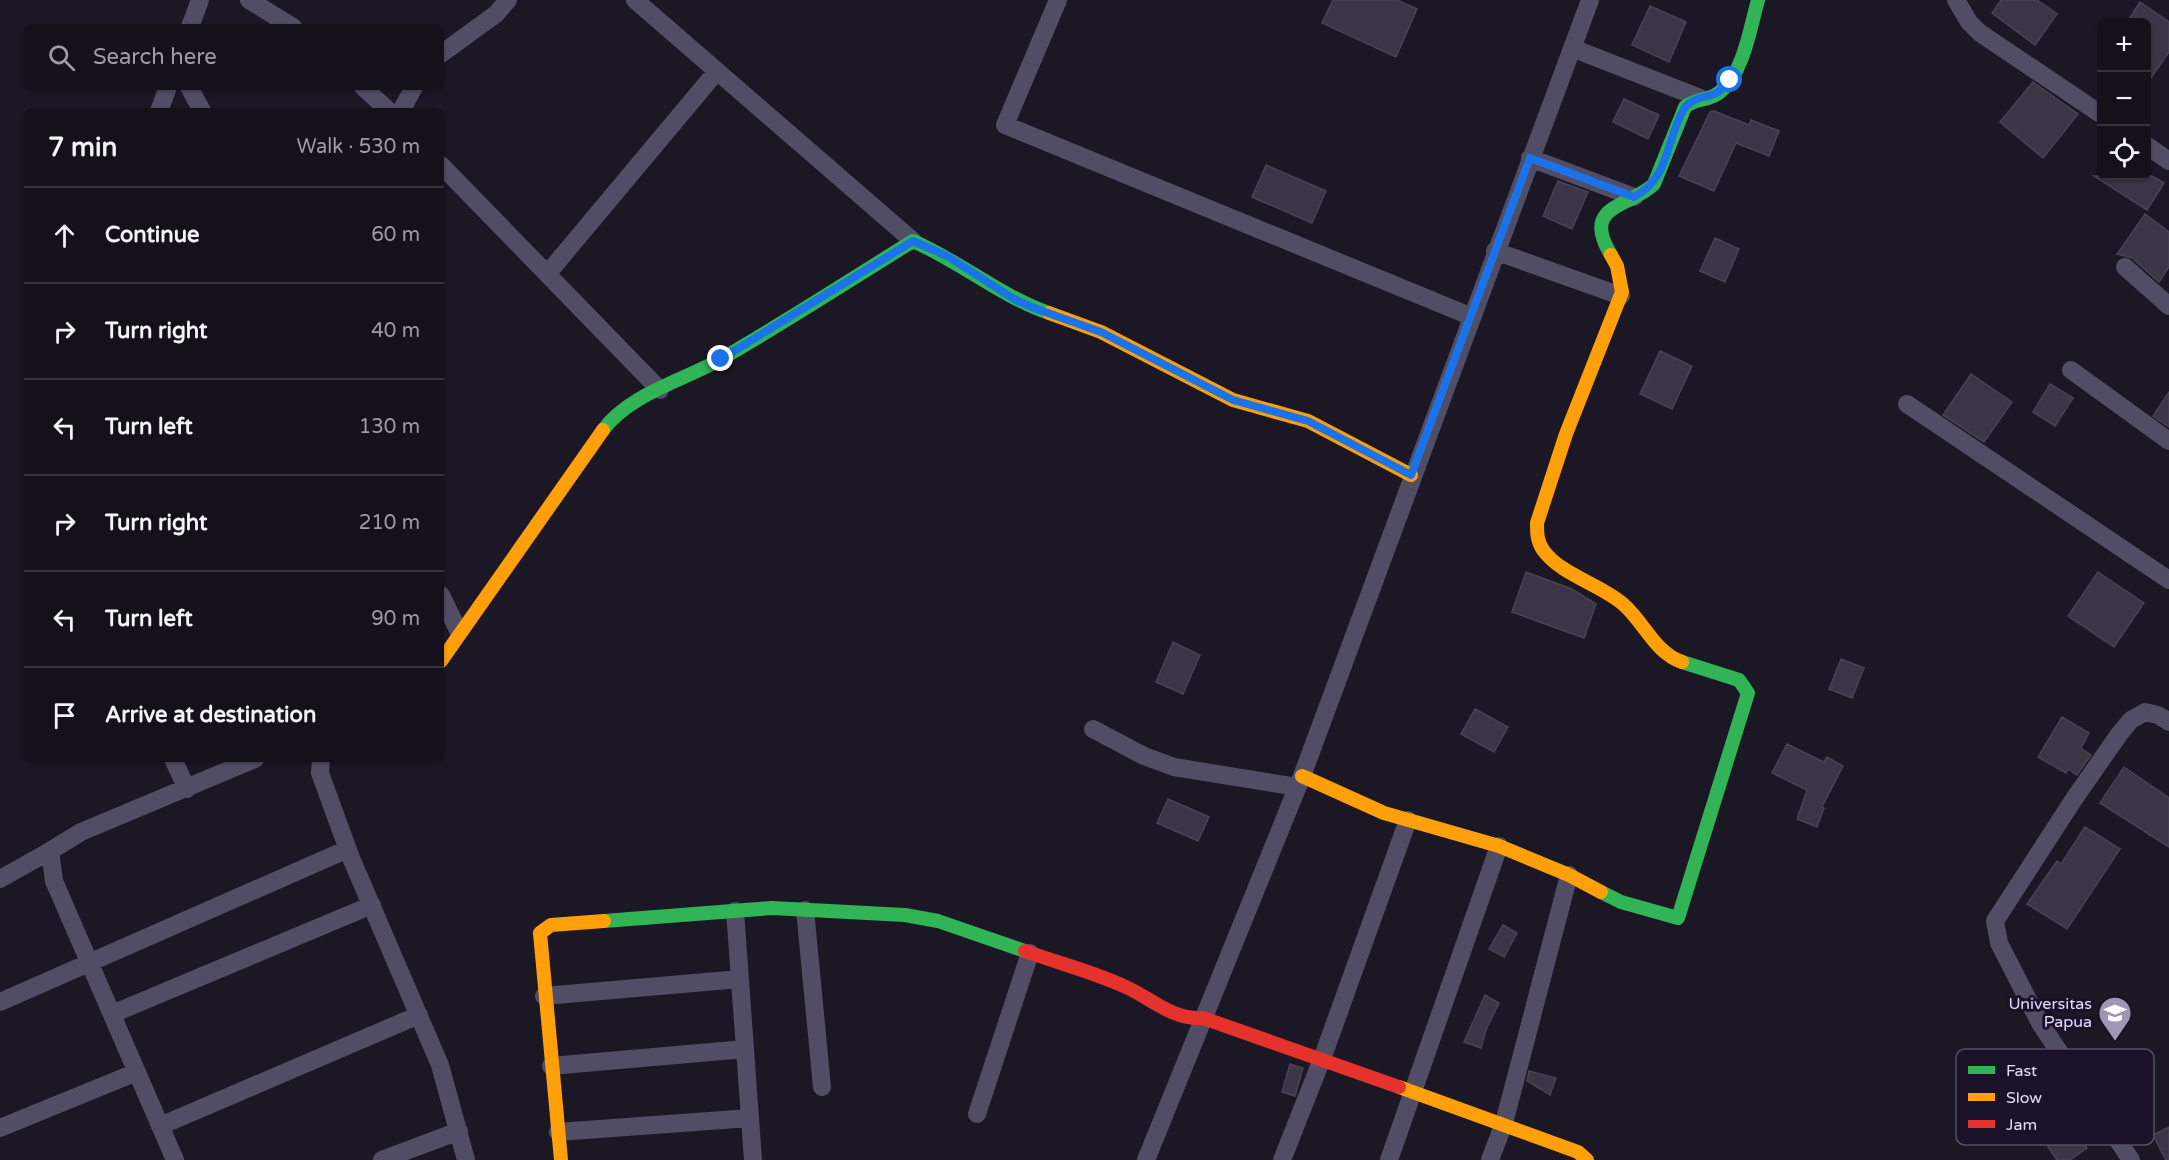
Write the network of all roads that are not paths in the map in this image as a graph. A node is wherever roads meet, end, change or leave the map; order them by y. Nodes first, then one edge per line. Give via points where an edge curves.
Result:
1 (200, 0) edge
2 (249, 0) edge
3 (508, 0) edge
4 (635, 0) edge
5 (1058, 0) edge
6 (1590, 0) edge
7 (1758, 0) edge
8 (1956, 0) edge
9 (191, 24) edge
10 (288, 24) edge
11 (1572, 48) junction
12 (444, 52) edge
13 (717, 71) junction
14 (167, 90) edge
15 (191, 90) edge
16 (366, 90) edge
17 (412, 90) edge
18 (1700, 98) junction
19 (160, 108) edge
20 (200, 108) edge
21 (386, 108) edge
22 (403, 108) edge
23 (2097, 112) edge
24 (2151, 149) edge
25 (1530, 158) junction
26 (2169, 161) edge
27 (444, 168) edge
28 (1634, 197) junction
29 (913, 241) junction
30 (1495, 251) junction
31 (2125, 267) dead end
32 (548, 273) junction
33 (1621, 296) junction
34 (2169, 306) edge
35 (1470, 316) junction
36 (2071, 370) dead end
37 (660, 390) junction
38 (1907, 404) dead end
39 (2169, 441) edge
40 (1411, 475) junction
41 (2169, 580) edge
42 (444, 601) edge
43 (459, 632) junction
44 (444, 656) edge
45 (2169, 722) edge
46 (1093, 729) dead end
47 (174, 762) edge
48 (248, 762) edge
49 (321, 762) edge
50 (1299, 782) junction
51 (187, 789) junction
52 (1408, 820) junction
53 (1499, 846) junction
54 (348, 849) junction
55 (50, 851) junction
56 (1569, 875) junction
57 (0, 879) edge
58 (372, 905) junction
59 (805, 910) junction
60 (735, 911) junction
61 (1030, 953) junction
62 (90, 964) junction
63 (740, 979) junction
64 (544, 996) junction
65 (0, 1002) edge
66 (112, 1014) junction
67 (419, 1015) junction
68 (1203, 1018) junction
69 (745, 1049) junction
70 (2057, 1049) edge
71 (1322, 1059) junction
72 (551, 1066) junction
73 (137, 1072) junction
74 (822, 1087) dead end
75 (1414, 1091) junction
76 (977, 1114) dead end
77 (750, 1118) junction
78 (1504, 1123) junction
79 (160, 1126) junction
80 (0, 1128) edge
81 (459, 1131) junction
82 (558, 1132) junction
83 (2120, 1145) edge
84 (175, 1160) edge
85 (382, 1160) edge
86 (466, 1160) edge
87 (561, 1160) edge
88 (753, 1160) edge
89 (1146, 1160) edge
90 (1282, 1160) edge
91 (1389, 1160) edge
92 (1490, 1160) edge
93 (1587, 1160) edge
94 (2130, 1160) edge

1 - 9 street
2 - 10 street
3 - 12 street via 488,21
4 - 13 street
5 - 35 street via 1005,125
6 - 11 street
7 - 18 street via 1730,80 1718,94
8 - 23 street via 1980,33
11 - 18 street
11 - 25 street
13 - 29 street
13 - 32 street
14 - 19 street
15 - 20 street
16 - 21 street
17 - 22 street
18 - 28 street via 1690,101 1679,117 1654,184
24 - 26 street
25 - 28 street
25 - 30 street
27 - 32 street
28 - 33 street via 1610,208 1602,232 1621,277
29 - 37 street via 721,359
29 - 40 street via 947,256 1024,304 1101,332 1233,400 1308,421
30 - 33 street
30 - 35 street
31 - 34 street
32 - 37 street
33 - 56 street via 1566,434 1536,537 1543,550 1559,564 1623,604 1666,654 1739,680 1748,693 1678,918 1621,902
35 - 40 street
36 - 39 street
37 - 43 street via 608,423
38 - 41 street
40 - 50 street
42 - 43 street
43 - 44 street
45 - 70 street via 2145,712 2131,720 2073,799 1995,921 1999,943
46 - 50 street via 1174,767
47 - 51 street
48 - 51 street
49 - 54 street via 320,773
50 - 52 street
50 - 68 street
51 - 55 street via 81,832
52 - 53 street
52 - 71 street
53 - 56 street
53 - 75 street
54 - 58 street
54 - 62 street
55 - 57 street
55 - 62 street via 54,881
56 - 78 street
58 - 66 street
58 - 67 street
59 - 60 street
59 - 61 street via 905,915 938,921
59 - 74 street
60 - 63 street
60 - 64 street via 545,927 539,944
61 - 68 street via 1126,987 1178,1016
61 - 76 street
62 - 65 street
62 - 66 street
63 - 64 street
63 - 69 street
64 - 72 street
66 - 73 street
67 - 79 street
67 - 81 street via 440,1065
68 - 71 street
68 - 89 street
69 - 72 street
69 - 77 street
71 - 75 street
71 - 90 street
72 - 82 street
73 - 79 street
73 - 80 street
75 - 78 street
75 - 91 street
77 - 82 street
77 - 88 street
78 - 92 street
78 - 93 street via 1578,1152
79 - 84 street
81 - 85 street
81 - 86 street
82 - 87 street
83 - 94 street

